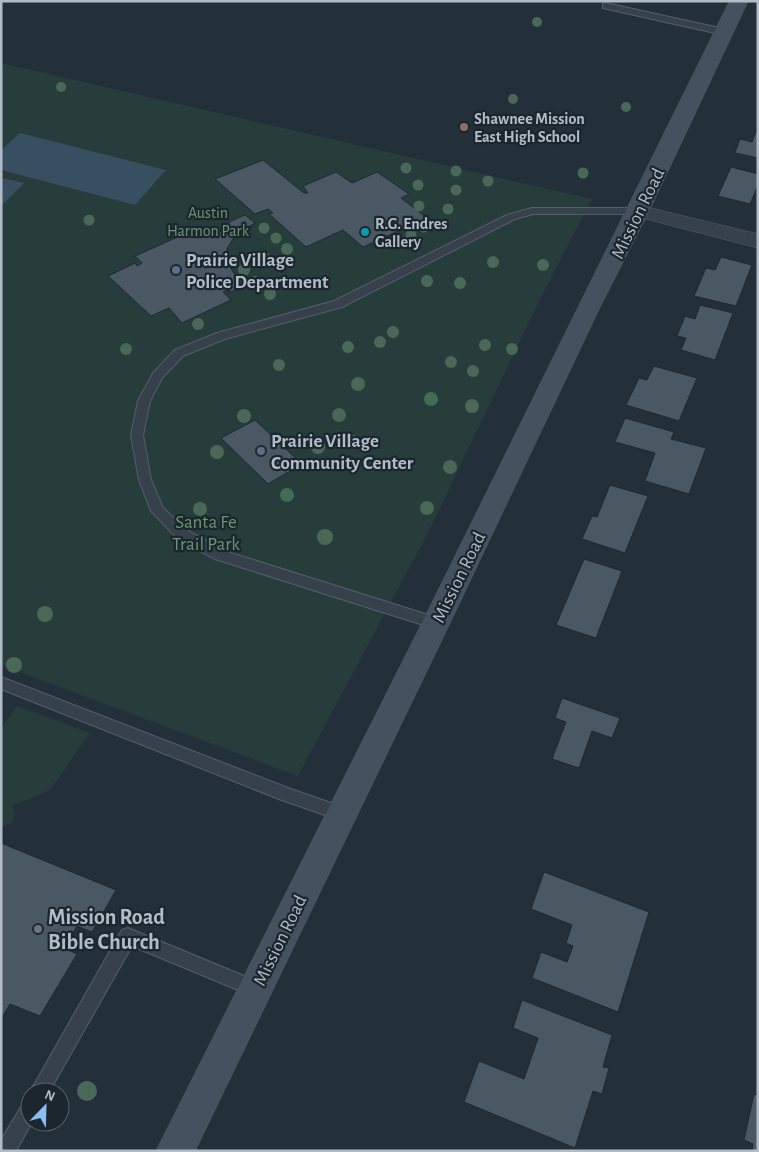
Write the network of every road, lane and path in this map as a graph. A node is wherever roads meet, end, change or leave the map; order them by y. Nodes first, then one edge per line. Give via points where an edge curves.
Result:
1 (739, 1) edge
2 (606, 6) dead end
3 (724, 32) junction
4 (638, 212) junction
5 (758, 240) edge
6 (436, 623) junction
7 (1, 683) edge
8 (342, 814) junction
9 (255, 989) junction
10 (45, 1082) edge
11 (20, 1125) edge
12 (5, 1151) edge
13 (175, 1151) edge

1 - 3 main road, Mission Road
2 - 3 lane
3 - 4 main road, Mission Road
4 - 5 street
4 - 6 main road, Mission Road
4 - 6 lane via 532,212 511,217 338,304 225,335 179,353 157,376 144,401 137,435 145,480 158,511 183,535 220,555
6 - 8 main road, Mission Road
7 - 8 lane
8 - 9 main road, Mission Road
9 - 10 lane via 128,936
9 - 13 main road, Mission Road
11 - 12 lane

